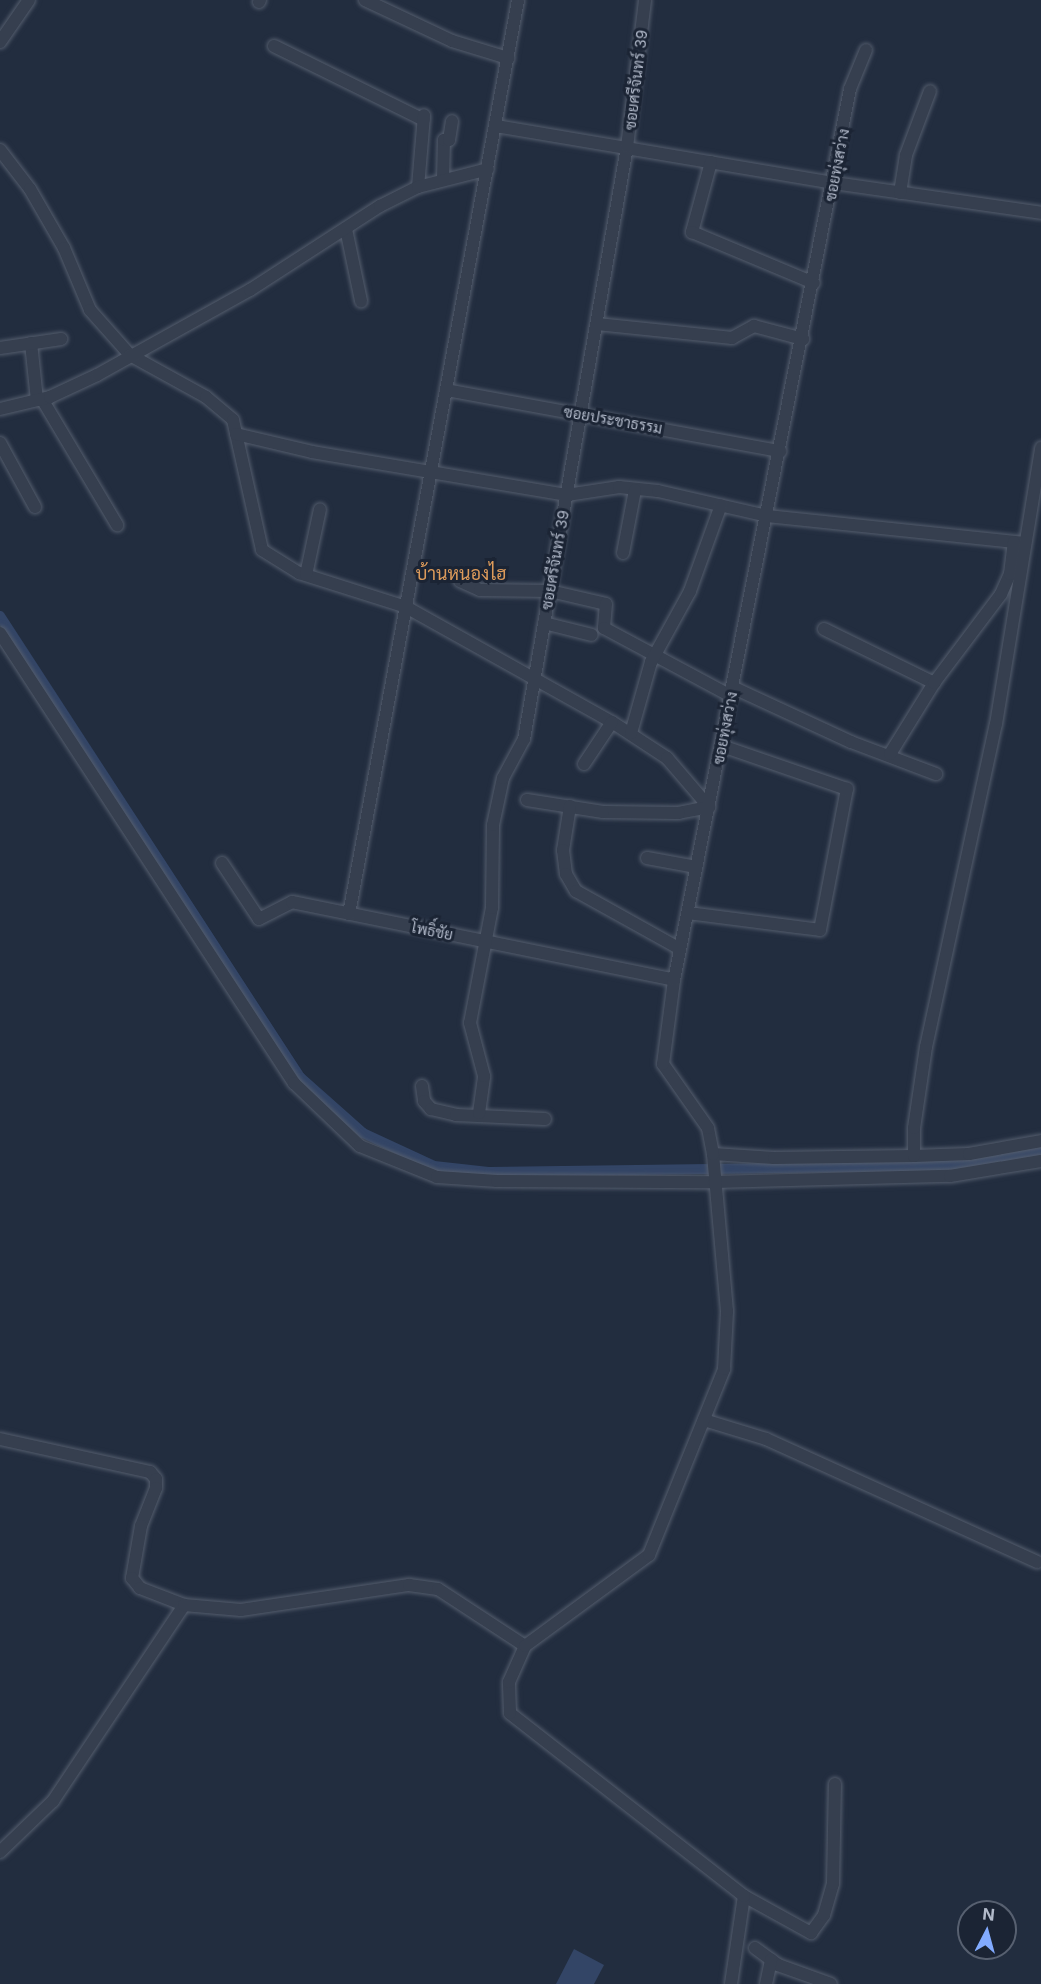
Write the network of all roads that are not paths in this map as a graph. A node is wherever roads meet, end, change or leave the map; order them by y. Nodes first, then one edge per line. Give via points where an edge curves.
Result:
1 (29, 0) edge
2 (365, 0) edge
3 (518, 0) edge
4 (645, 0) edge
5 (0, 42) edge
6 (274, 46) dead end
7 (866, 50) dead end
8 (508, 58) junction
9 (930, 91) dead end
10 (452, 121) dead end
11 (496, 126) junction
12 (627, 147) junction
13 (0, 150) edge
14 (711, 162) junction
15 (488, 168) junction
16 (443, 180) junction
17 (834, 183) junction
18 (418, 187) junction
19 (900, 193) junction
20 (1041, 213) edge
21 (346, 229) junction
22 (814, 282) junction
23 (361, 301) dead end
24 (597, 324) junction
25 (61, 339) dead end
26 (803, 339) junction
27 (31, 343) junction
28 (0, 348) edge
29 (130, 355) junction
30 (446, 390) junction
31 (40, 399) junction
32 (0, 409) edge
33 (581, 415) junction
34 (236, 434) junction
35 (0, 443) edge
36 (1041, 448) edge
37 (780, 451) junction
38 (432, 470) junction
39 (635, 490) junction
40 (567, 495) junction
41 (721, 505) junction
42 (35, 507) dead end
43 (320, 509) dead end
44 (767, 516) junction
45 (117, 525) dead end
46 (1020, 543) junction
47 (623, 553) dead end
48 (306, 575) junction
49 (460, 581) dead end
50 (550, 591) junction
51 (406, 607) junction
52 (544, 623) junction
53 (824, 628) dead end
54 (0, 633) edge
55 (592, 635) dead end
56 (656, 653) junction
57 (535, 680) junction
58 (934, 683) junction
59 (732, 691) junction
60 (612, 722) junction
61 (631, 733) junction
62 (722, 746) junction
63 (890, 754) junction
64 (584, 764) dead end
65 (936, 774) dead end
66 (527, 800) dead end
67 (570, 806) junction
68 (709, 807) junction
69 (648, 858) dead end
70 (222, 863) dead end
71 (696, 867) junction
72 (687, 913) junction
73 (348, 914) junction
74 (483, 941) junction
75 (680, 949) junction
76 (674, 980) junction
77 (422, 1086) dead end
78 (479, 1113) junction
79 (544, 1119) dead end
80 (1041, 1141) edge
81 (914, 1156) junction
82 (1041, 1161) edge
83 (713, 1168) junction
84 (704, 1420) junction
85 (0, 1440) edge
86 (1037, 1562) dead end
87 (184, 1605) junction
88 (525, 1646) junction
89 (835, 1784) dead end
90 (0, 1852) edge
91 (744, 1896) junction
92 (755, 1948) dead end
93 (771, 1960) junction
94 (731, 1984) edge
95 (766, 1984) edge
96 (830, 1984) edge

1 - 5 street
2 - 8 street via 452,41
3 - 8 street
4 - 12 street, ซอยศรีจันทร์ 39
6 - 18 street via 424,117
7 - 17 street, ซอยทุ่งสว่าง via 850,89
8 - 11 street
9 - 19 street via 906,155
10 - 16 street via 449,140 444,140
11 - 12 street
11 - 15 street
12 - 14 street
12 - 24 street, ซอยศรีจันทร์ 39
13 - 29 street via 30,189 64,248 90,310
14 - 17 street
14 - 22 street via 692,232
15 - 16 street
15 - 30 street
16 - 18 street
17 - 19 street
17 - 22 street, ซอยทุ่งสว่าง
18 - 21 street
19 - 20 street
21 - 23 street
21 - 29 street via 250,290
22 - 26 street, ซอยทุ่งสว่าง
24 - 26 street via 732,338 754,326
24 - 33 street, ซอยศรีจันทร์ 39
25 - 27 street
26 - 37 street, ซอยทุ่งสว่าง
27 - 28 street
27 - 31 street
29 - 31 street via 97,375
29 - 34 street via 206,398 233,420
30 - 33 street, ซอยประชาธรรม
30 - 38 street
31 - 32 street
31 - 45 street
33 - 37 street, ซอยประชาธรรม
33 - 40 street, ซอยศรีจันทร์ 39
34 - 38 street via 312,452
34 - 48 street via 262,550
35 - 42 street
36 - 46 street
37 - 44 street, ซอยทุ่งสว่าง
38 - 40 street
38 - 51 street
39 - 40 street via 619,487
39 - 41 street via 658,490
39 - 47 street
40 - 50 street, ซอยศรีจันทร์ 39
41 - 44 street
41 - 56 street via 690,591
43 - 48 street
44 - 46 street
44 - 59 street, ซอยทุ่งสว่าง
46 - 58 street via 1001,594
46 - 81 street via 996,724 926,1047 914,1128
48 - 51 street
49 - 50 street via 480,590
50 - 52 street, ซอยศรีจันทร์ 39
50 - 56 street via 606,603 604,627
51 - 57 street
51 - 73 street
52 - 55 street
52 - 57 street, ซอยศรีจันทร์ 39
53 - 58 street
54 - 83 street via 294,1083 360,1146 437,1177
56 - 59 street
56 - 61 street via 635,709
57 - 60 street
57 - 74 street, ซอยศรีจันทร์ 39 via 524,739 503,778 493,825 492,908
58 - 63 street
59 - 62 street, ซอยทุ่งสว่าง
59 - 63 street via 851,742
60 - 61 street
60 - 64 street
61 - 68 street via 668,758
62 - 68 street, ซอยทุ่งสว่าง
62 - 72 street via 847,789 820,930
63 - 65 street
66 - 67 street
67 - 68 street via 646,813
67 - 75 street via 563,850 566,874 576,891
68 - 71 street, ซอยทุ่งสว่าง
69 - 71 street
70 - 73 street, โพธิ์ชัย via 259,919 292,902
71 - 72 street, ซอยทุ่งสว่าง
72 - 75 street, ซอยทุ่งสว่าง
73 - 74 street, โพธิ์ชัย
74 - 76 street, โพธิ์ชัย
74 - 78 street, ซอยศรีจันทร์ 39 via 470,1023 484,1076
75 - 76 street, ซอยทุ่งสว่าง
76 - 83 street, ซอยทุ่งสว่าง via 663,1064 708,1128
77 - 78 street via 424,1101 431,1109 456,1115
78 - 79 street
80 - 81 street via 969,1154
81 - 83 street via 774,1158
82 - 83 street via 950,1176
83 - 84 street, ซอยทุ่งสว่าง via 726,1311 725,1346 724,1369
84 - 86 street via 766,1439
84 - 88 street, ซอยทุ่งสว่าง via 649,1555
85 - 87 street via 150,1472 156,1479 156,1488 141,1526 132,1578 140,1588
87 - 88 street via 241,1610 419,1587 438,1589
87 - 90 street via 53,1801
88 - 91 street via 509,1682 510,1713
89 - 91 street via 833,1884 824,1915 811,1933
91 - 94 street
92 - 93 street
93 - 95 street
93 - 96 street

